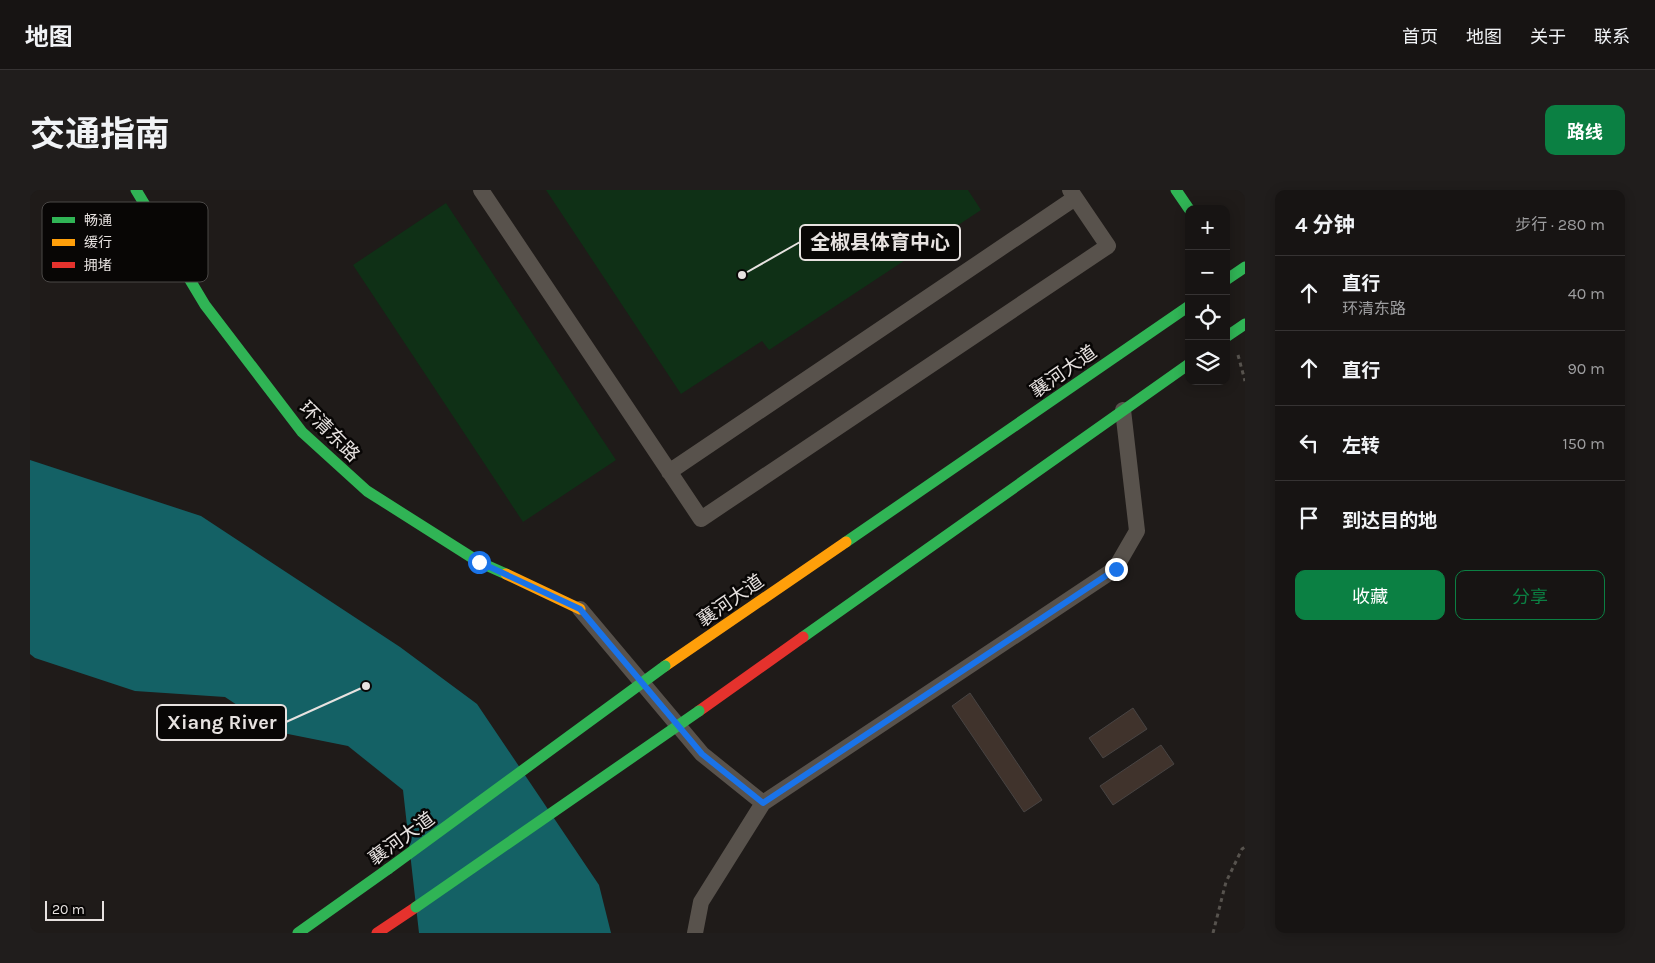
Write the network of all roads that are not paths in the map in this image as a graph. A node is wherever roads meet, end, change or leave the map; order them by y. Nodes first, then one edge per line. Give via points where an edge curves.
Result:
1 (136, 190) edge
2 (481, 190) edge
3 (1176, 190) edge
4 (1072, 194) edge
5 (143, 202) edge
6 (1186, 205) edge
7 (1245, 267) edge
8 (1230, 278) edge
9 (191, 282) edge
10 (1185, 309) edge
11 (1245, 324) edge
12 (1230, 334) edge
13 (1185, 367) edge
14 (1123, 410) junction
15 (669, 472) junction
16 (580, 609) joint
17 (763, 803) junction
18 (298, 933) edge
19 (377, 933) edge
20 (695, 933) edge

1 - 5 main road, 环清东路
2 - 15 street
3 - 6 main road
4 - 15 street
4 - 15 street via 1108,246 701,519
7 - 8 main road
9 - 16 main road, 环清东路 via 205,305 302,432 368,492 471,557
10 - 18 main road, 襄河大道, bridge via 665,666
11 - 12 main road
13 - 14 main road
14 - 17 street via 1137,531 1116,569
14 - 19 main road, bridge via 699,711
16 - 17 street via 702,754
17 - 20 street via 701,902

